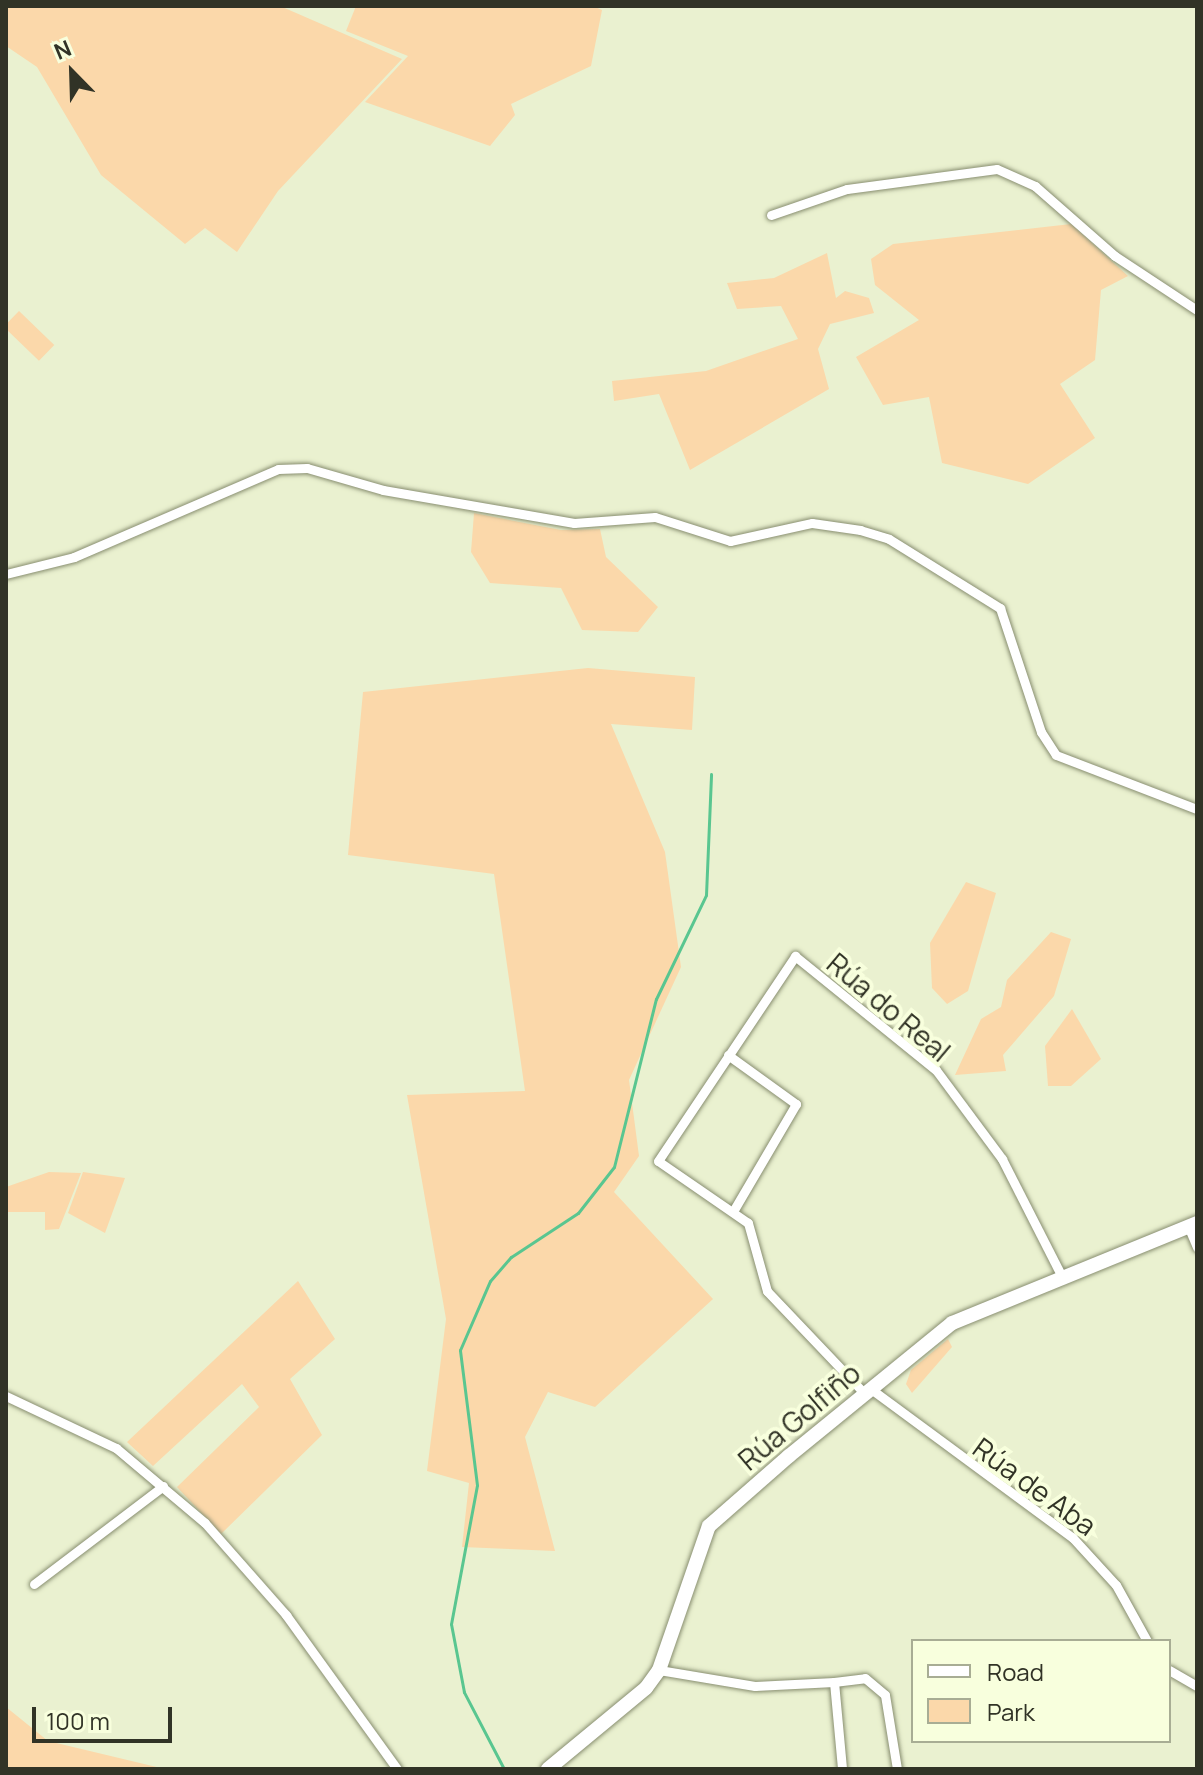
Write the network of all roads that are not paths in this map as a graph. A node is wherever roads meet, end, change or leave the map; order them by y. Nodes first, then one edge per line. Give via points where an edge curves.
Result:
1 (771, 215) dead end
2 (1197, 310) edge
3 (6, 574) edge
4 (1197, 809) edge
5 (728, 1055) junction
6 (735, 1208) junction
7 (1193, 1225) edge
8 (1197, 1247) edge
9 (1062, 1277) junction
10 (868, 1392) junction
11 (6, 1396) edge
12 (163, 1486) junction
13 (34, 1584) dead end
14 (1146, 1639) edge
15 (659, 1670) junction
16 (1171, 1671) edge
17 (834, 1682) junction
18 (1197, 1686) edge
19 (397, 1769) edge
20 (548, 1769) edge
21 (842, 1769) edge
22 (897, 1769) edge

1 - 2 street via 847,189 997,169 1035,186 1115,256
3 - 4 street via 74,557 278,469 307,468 383,490 574,523 655,517 730,541 812,523 860,530 889,539 1000,608 1041,732 1056,755
5 - 6 street via 796,1104
5 - 6 street, Rúa do Real via 658,1161
5 - 9 street, Rúa do Real via 795,956 936,1070 1002,1159
6 - 10 street, Rúa de Aba via 748,1223 767,1291
7 - 8 street
7 - 9 main road, Rúa Golfiño
9 - 10 main road, Rúa Golfiño via 952,1323
10 - 14 street, Rúa de Aba via 1072,1537 1116,1585
10 - 15 main road, Rúa Golfiño via 709,1526
11 - 12 street via 116,1448
12 - 13 street
12 - 19 street via 286,1615
15 - 17 street via 755,1686
15 - 20 main road, Rúa Golfiño
16 - 18 street
17 - 21 street
17 - 22 street via 865,1678 885,1695

